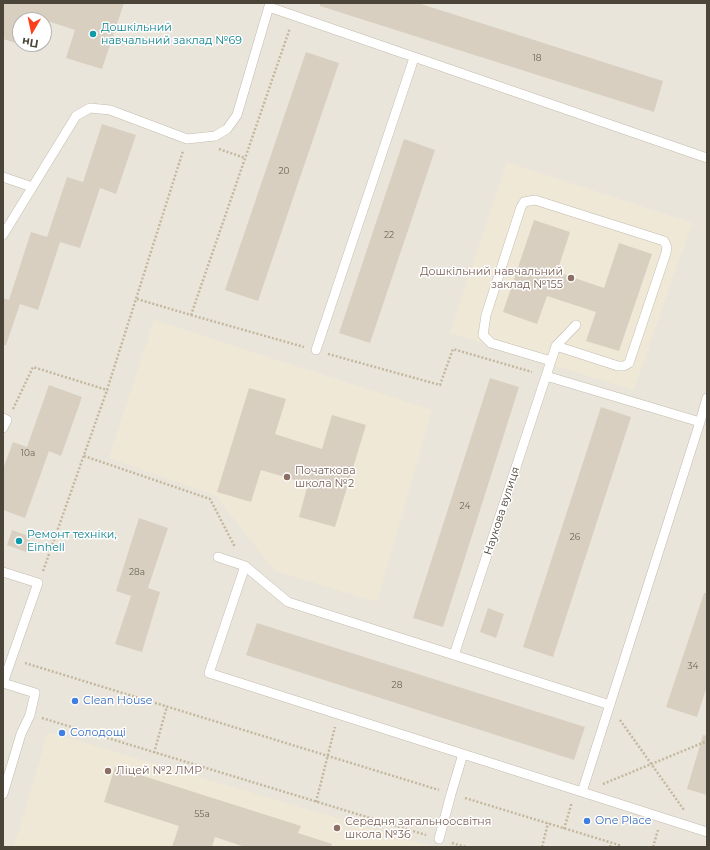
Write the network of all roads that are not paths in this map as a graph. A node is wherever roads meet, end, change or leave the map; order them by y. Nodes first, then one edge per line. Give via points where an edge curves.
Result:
1 (269, 5) edge
2 (414, 58) junction
3 (707, 158) edge
4 (3, 177) edge
5 (32, 187) junction
6 (3, 235) edge
7 (576, 325) dead end
8 (556, 346) junction
9 (316, 350) road end
10 (551, 361) junction
11 (546, 376) junction
12 (707, 398) edge
13 (700, 422) junction
14 (218, 557) dead end
15 (245, 566) junction
16 (3, 572) edge
17 (454, 655) junction
18 (3, 683) edge
19 (610, 705) junction
20 (463, 754) junction
21 (579, 791) junction
22 (3, 794) edge
23 (707, 832) edge
24 (440, 839) road end

1 - 2 lane
1 - 5 lane via 237,115 227,129 215,136 187,139 110,110 90,108 76,116
2 - 3 lane
2 - 9 lane
4 - 5 lane
5 - 6 lane
7 - 8 lane
8 - 10 lane, Наукова вулиця
8 - 10 lane via 618,366 629,363 666,253 667,247 664,242 535,200 524,202 486,315 483,335 490,343
10 - 11 lane, Наукова вулиця
11 - 13 lane
11 - 17 lane, Наукова вулиця
12 - 13 lane
13 - 19 lane
14 - 15 lane
15 - 17 lane via 288,602
15 - 20 lane via 209,673
16 - 18 lane via 38,583
17 - 19 lane
18 - 22 lane via 35,693
19 - 21 lane
20 - 21 lane
20 - 24 lane
21 - 23 lane

